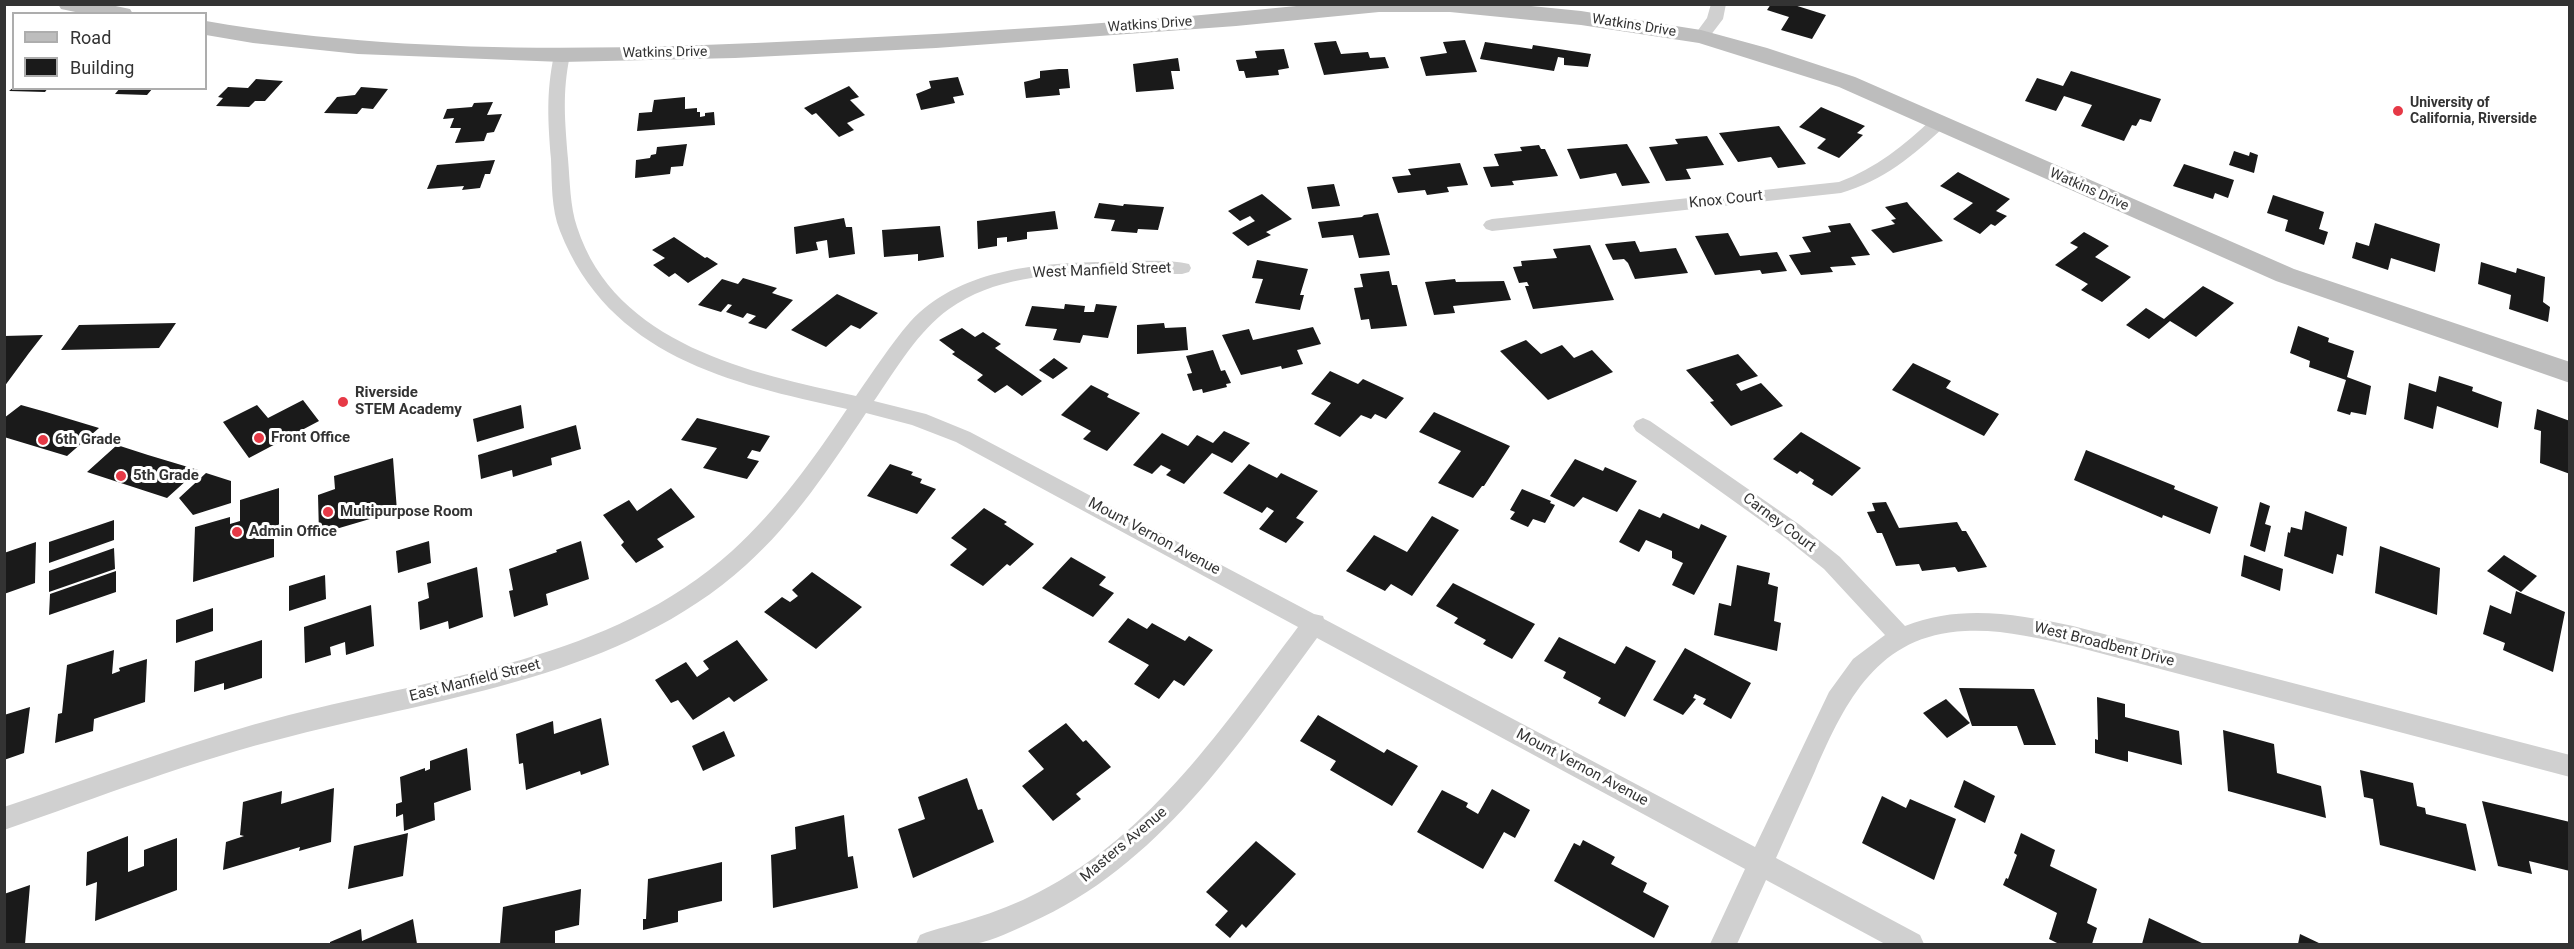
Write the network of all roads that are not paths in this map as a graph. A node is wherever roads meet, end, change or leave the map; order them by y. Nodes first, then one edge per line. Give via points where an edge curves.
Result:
1 (69, 4) edge
2 (1719, 4) edge
3 (1379, 5) edge
4 (111, 12) edge
5 (207, 28) edge
6 (1701, 37) junction
7 (562, 55) junction
8 (1939, 122) junction
9 (1492, 225) dead end
10 (1182, 268) dead end
11 (2570, 373) edge
12 (861, 405) junction
13 (1643, 426) dead end
14 (1315, 623) junction
15 (1901, 637) junction
16 (2570, 766) edge
17 (4, 819) edge
18 (1760, 864) junction
19 (929, 945) edge
20 (1724, 945) edge
21 (1911, 945) edge

1 - 4 main road
2 - 6 street
3 - 6 main road, Watkins Drive via 1500,8
3 - 7 main road, Watkins Drive via 936,41
5 - 7 main road, Watkins Drive via 358,47
6 - 8 main road, Watkins Drive via 1760,52 1847,82
7 - 12 street, Mount Vernon Avenue via 554,99 563,206 577,252 605,296 624,315 682,354 769,383
8 - 9 street, Knox Court via 1896,163 1841,187
8 - 11 main road, Watkins Drive via 2284,275
10 - 12 street, West Manfield Street via 1035,273 966,289 925,317
12 - 14 street, Mount Vernon Avenue via 915,418 963,436
12 - 17 street, East Manfield Street via 814,475 753,543 720,575 637,626 534,668 286,727
13 - 15 street, Carney Court via 1832,563
14 - 18 street, Mount Vernon Avenue
14 - 19 street, Masters Avenue via 1197,777 1141,835 1087,878 1035,908 970,934
15 - 16 street, West Broadbent Drive via 1931,626 1960,622 2029,627
15 - 18 street, West Broadbent Drive via 1875,654 1854,675 1830,712
18 - 20 street, West Broadbent Drive
18 - 21 street, Mount Vernon Avenue

